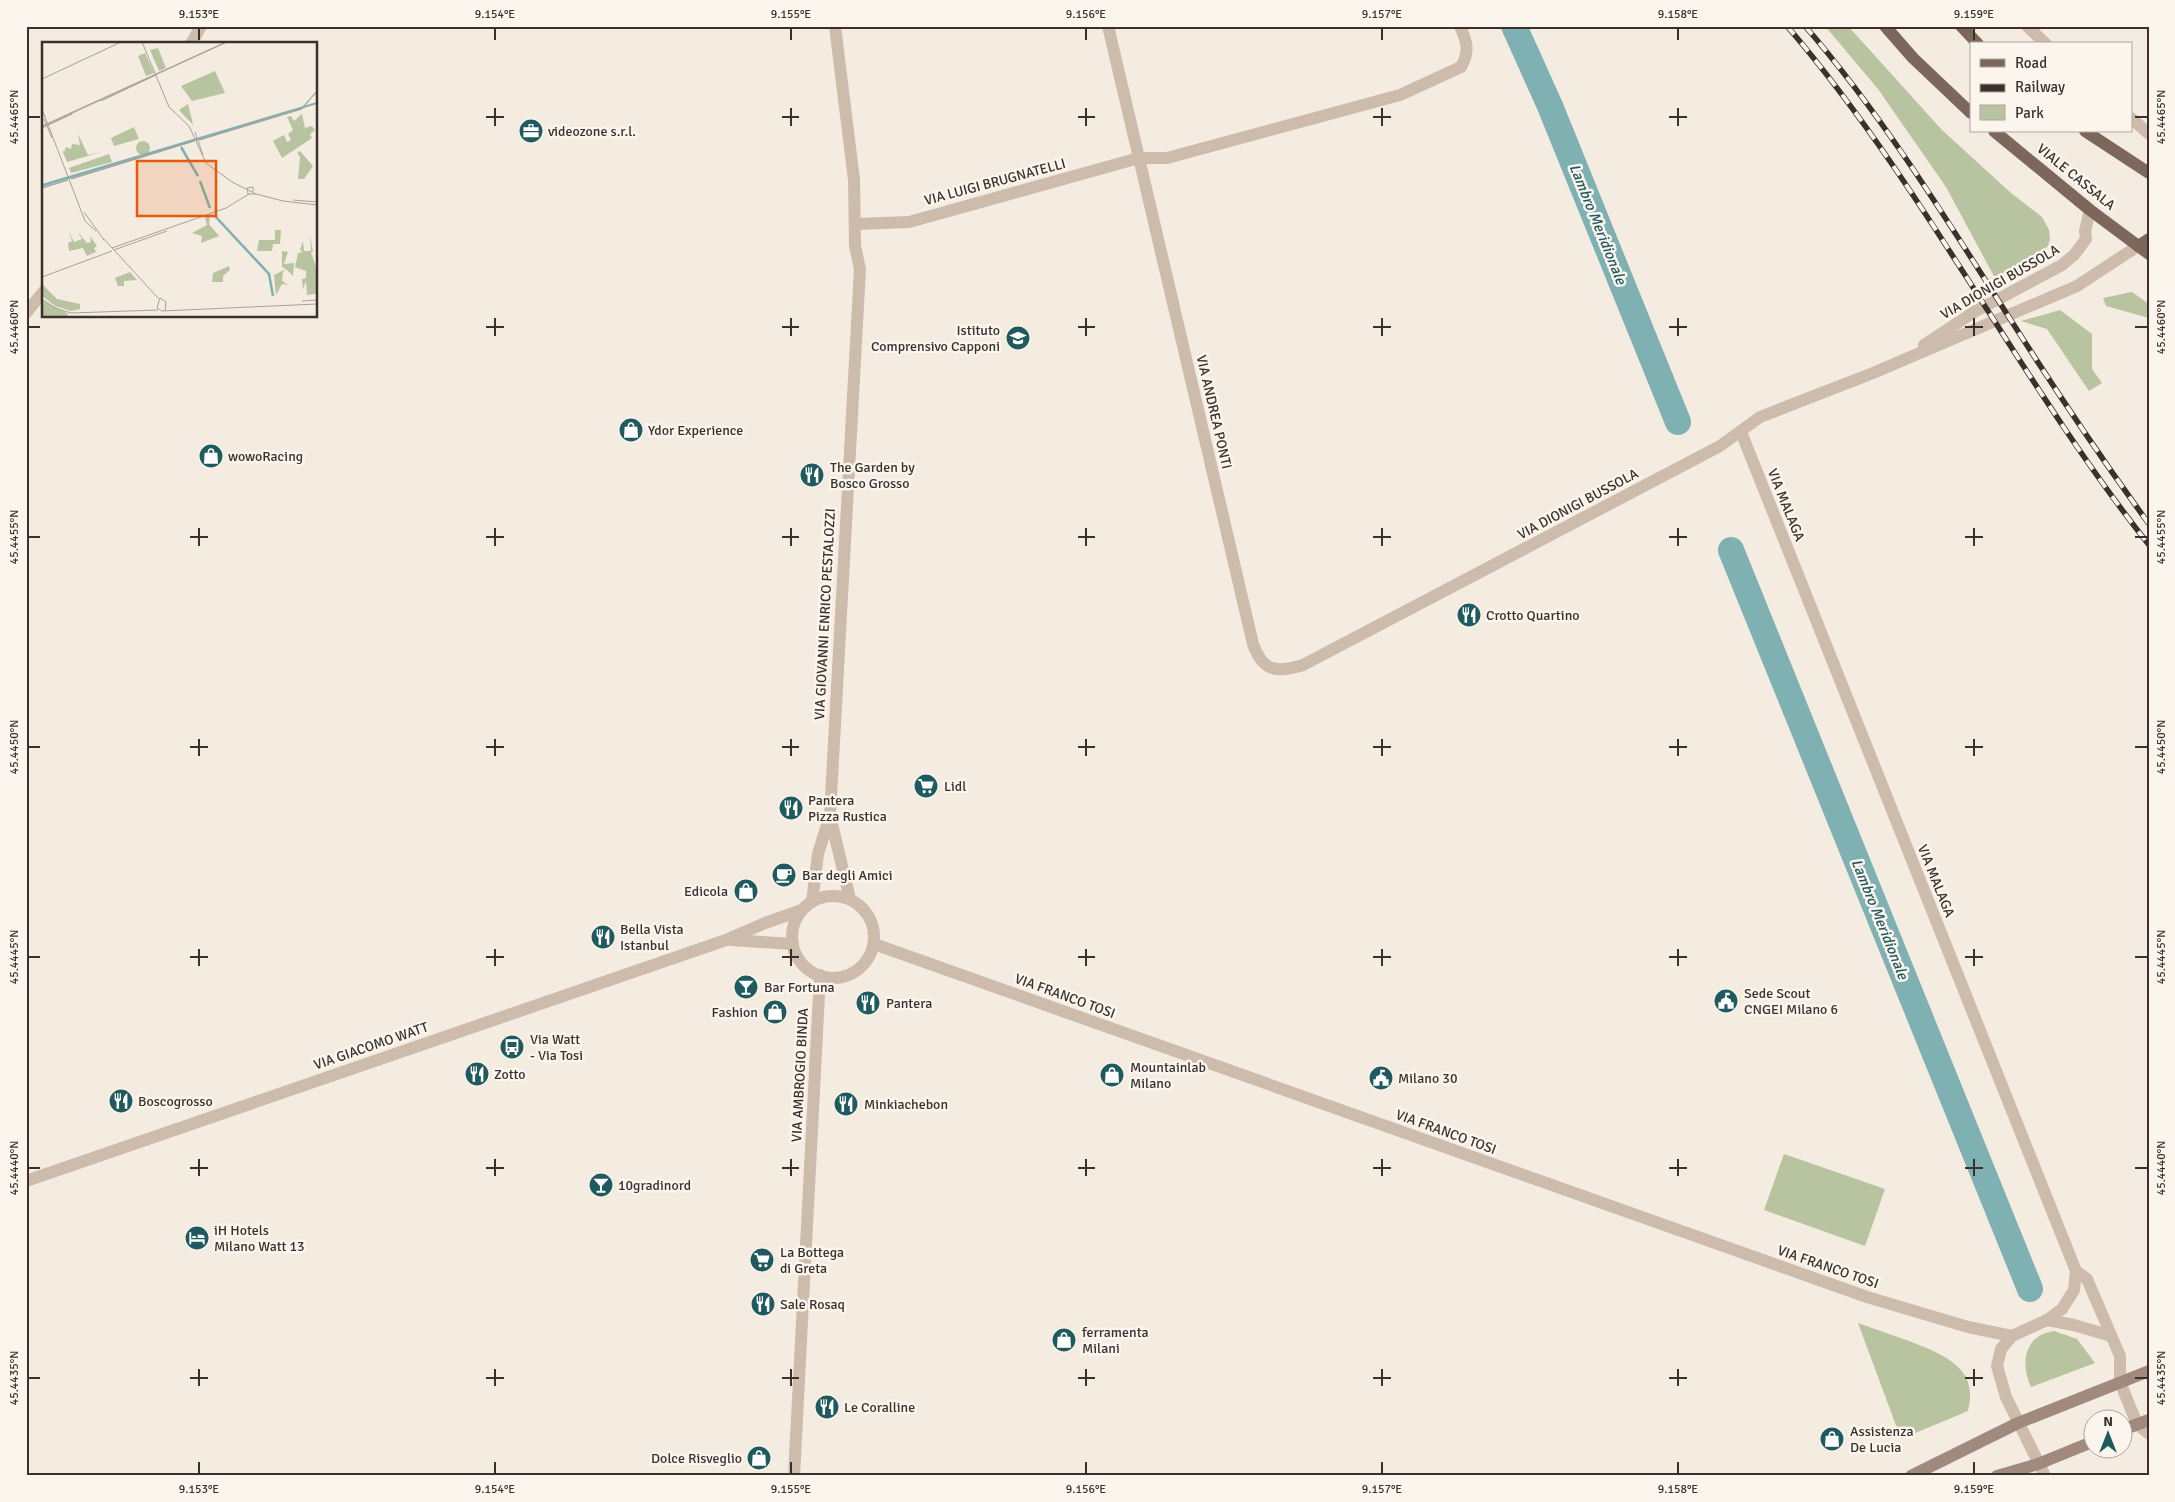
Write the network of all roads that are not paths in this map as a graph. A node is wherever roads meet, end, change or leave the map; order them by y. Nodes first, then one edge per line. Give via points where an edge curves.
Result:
1 (201, 26) edge
2 (835, 26) edge
3 (1108, 26) edge
4 (1460, 26) edge
5 (1885, 26) edge
6 (1961, 26) edge
7 (2027, 26) edge
8 (192, 42) edge
9 (1976, 42) edge
10 (2044, 42) edge
11 (1970, 112) edge
12 (2132, 119) edge
13 (1995, 132) edge
14 (2087, 132) edge
15 (2149, 134) edge
16 (1139, 158) junction
17 (2149, 173) edge
18 (2090, 210) junction
19 (856, 224) junction
20 (2144, 243) edge
21 (2149, 254) edge
22 (42, 293) edge
23 (26, 313) edge
24 (1899, 362) junction
25 (1741, 432) junction
26 (1270, 668) joint
27 (830, 815) junction
28 (850, 899) junction
29 (812, 902) junction
30 (802, 910) junction
31 (726, 940) junction
32 (793, 944) junction
33 (874, 944) junction
34 (820, 976) junction
35 (26, 1180) edge
36 (2076, 1271) junction
37 (2047, 1320) junction
38 (2012, 1336) junction
39 (2111, 1336) junction
40 (2149, 1371) edge
41 (2120, 1382) junction
42 (2143, 1422) edge
43 (2018, 1423) junction
44 (2149, 1434) edge
45 (2082, 1446) edge
46 (2038, 1464) junction
47 (794, 1476) edge
48 (1911, 1476) edge
49 (1997, 1476) edge
50 (2045, 1476) edge

1 - 8 street
2 - 19 street, VIA GIOVANNI ENRICO PESTALOZZI via 854,180
3 - 16 street, VIA ANDREA PONTI
4 - 16 street via 1468,46 1462,66 1400,95 1167,158
5 - 11 main road via 1913,58
6 - 9 main road
7 - 10 street
12 - 15 street
13 - 18 main road, VIALE CASSALA
14 - 17 main road
16 - 19 street, VIA LUIGI BRUGNATELLI via 909,222
16 - 26 street, VIA ANDREA PONTI via 1253,644 1258,658
18 - 20 main road, VIALE CASSALA
18 - 24 street, VIA DIONIGI BUSSOLA via 2086,239 2062,265 1974,312
19 - 27 street, VIA GIOVANNI ENRICO PESTALOZZI via 855,246 860,269
20 - 21 main road, VIALE CASSALA
20 - 24 street, VIA DIONIGI BUSSOLA via 2077,286
22 - 23 street
24 - 25 street, VIA DIONIGI BUSSOLA via 1760,417
25 - 26 street, VIA DIONIGI BUSSOLA via 1303,665 1286,670
25 - 36 street, VIA MALAGA
27 - 28 street, VIA GIOVANNI ENRICO PESTALOZZI
27 - 29 street, VIA GIOVANNI ENRICO PESTALOZZI via 818,854
28 - 29 street via 831,896
28 - 33 street via 870,917
29 - 30 street
30 - 31 street, VIA GIACOMO WATT
30 - 32 street via 794,925
31 - 32 street, VIA GIACOMO WATT
31 - 35 street, VIA GIACOMO WATT
32 - 34 street via 802,963
33 - 34 street via 858,970 839,977
33 - 38 street, VIA FRANCO TOSI via 1867,1297 1968,1327
34 - 47 street, VIA AMBROGIO BINDA
36 - 37 street via 2074,1290 2062,1309
36 - 39 street, VIA MALAGA via 2087,1279
37 - 38 street
37 - 39 street
38 - 43 street via 2001,1349 1997,1366
39 - 41 street, VIA MALAGA via 2120,1356
40 - 41 street
41 - 42 street
41 - 43 street
42 - 44 street
43 - 46 street
43 - 48 street
45 - 46 street
46 - 49 street
46 - 50 street

